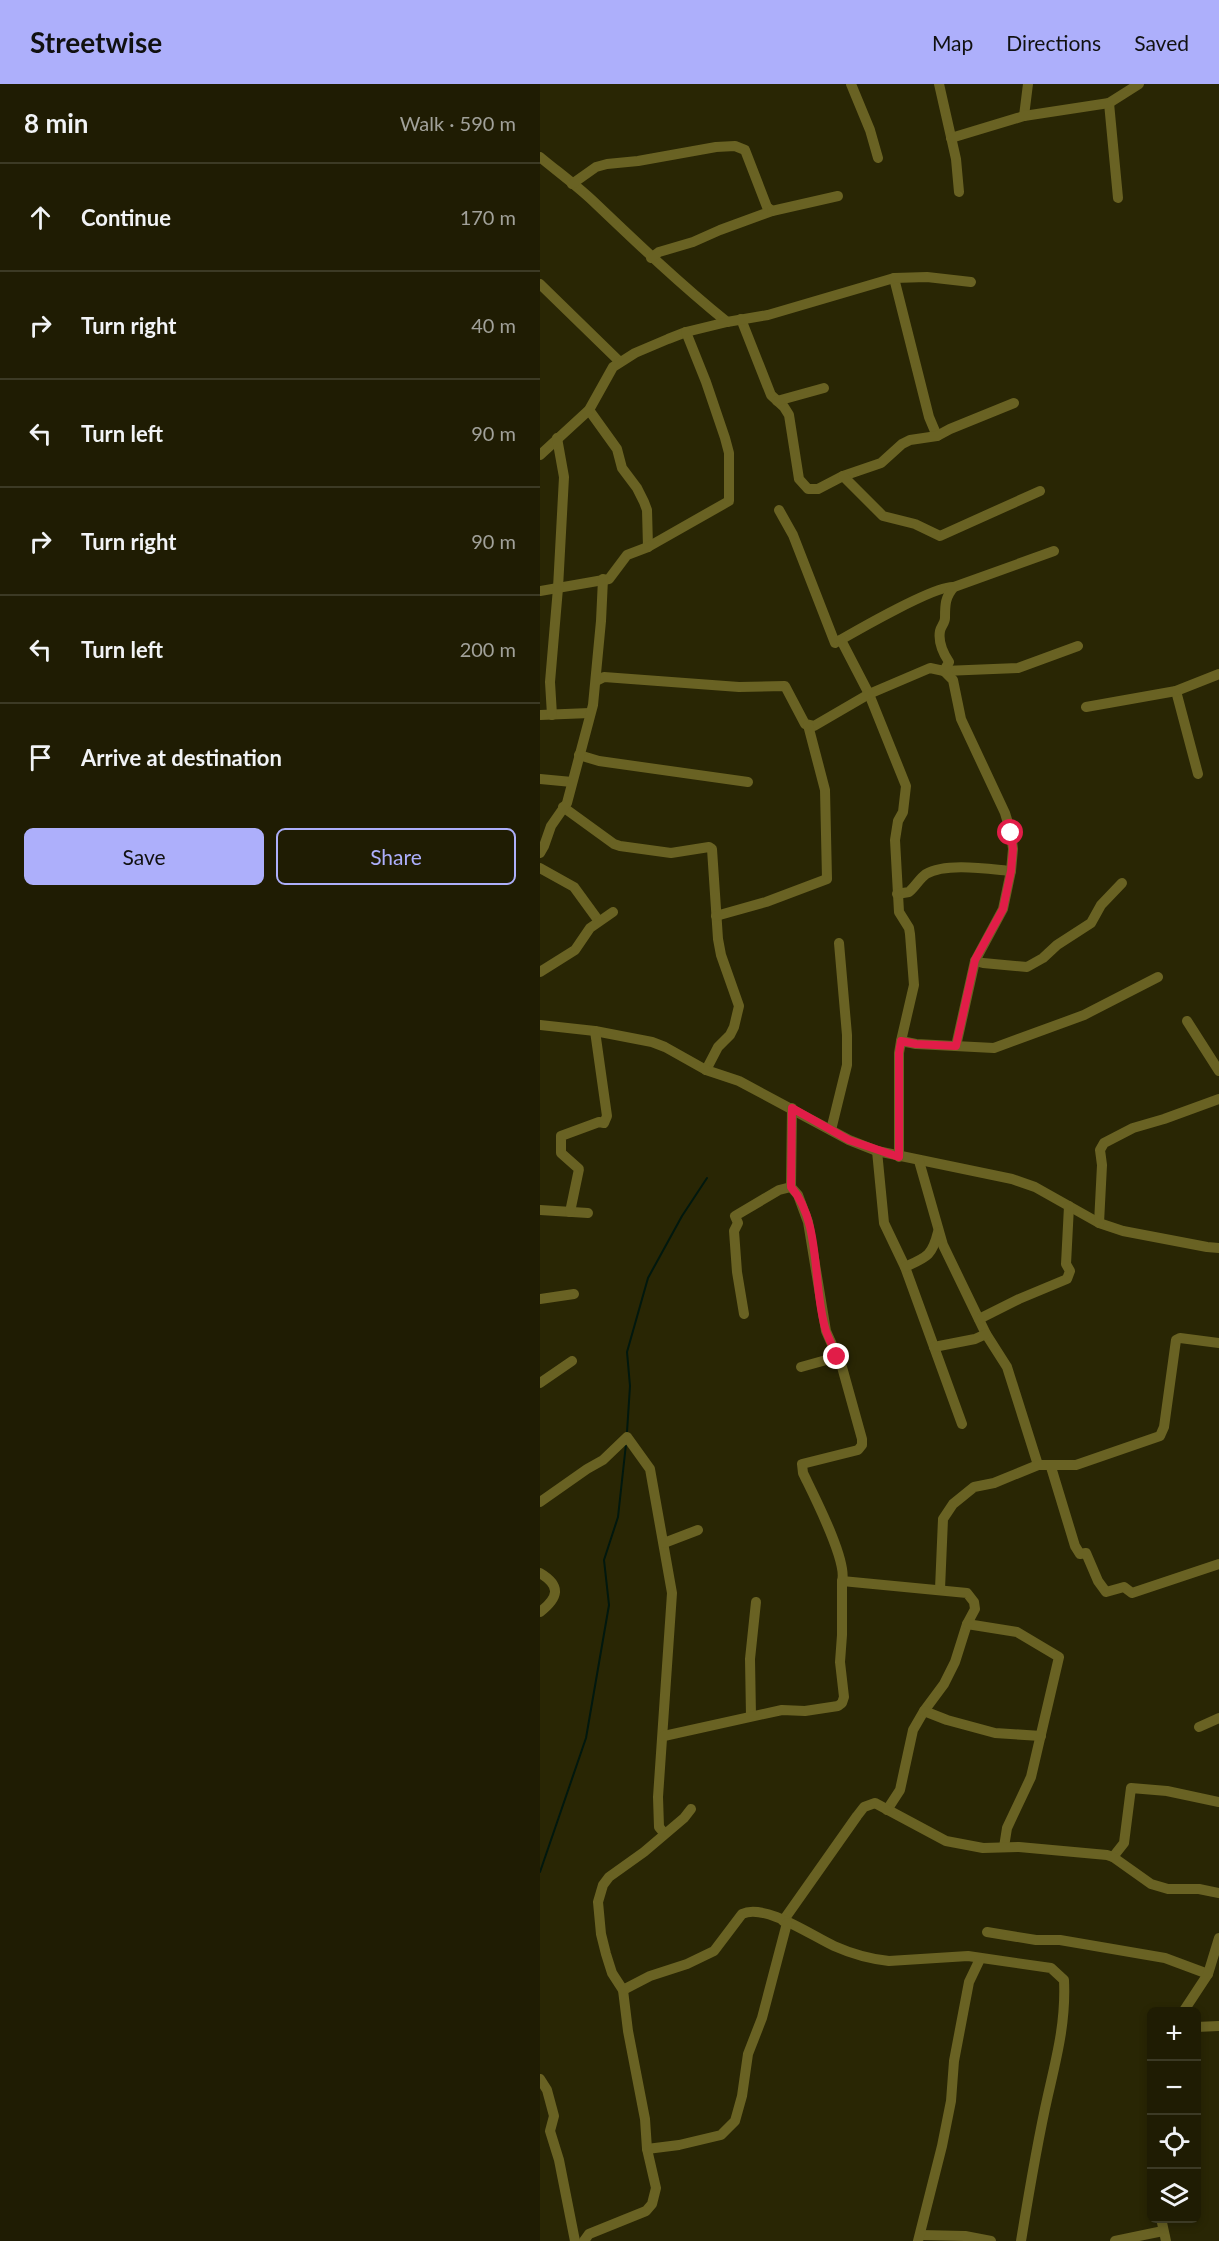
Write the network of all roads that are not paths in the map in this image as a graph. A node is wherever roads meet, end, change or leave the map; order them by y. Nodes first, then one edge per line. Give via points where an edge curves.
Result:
1 (851, 84) edge
2 (939, 84) edge
3 (1028, 84) edge
4 (1139, 84) edge
5 (1109, 103) junction
6 (1024, 116) junction
7 (951, 138) junction
8 (540, 157) edge
9 (878, 158) dead end
10 (572, 184) junction
11 (959, 192) dead end
12 (838, 196) dead end
13 (1118, 198) dead end
14 (772, 211) junction
15 (651, 258) junction
16 (894, 278) junction
17 (971, 282) dead end
18 (540, 284) edge
19 (741, 319) junction
20 (727, 322) junction
21 (686, 332) junction
22 (620, 362) junction
23 (824, 388) dead end
24 (777, 401) junction
25 (1014, 403) dead end
26 (589, 410) junction
27 (938, 436) junction
28 (557, 438) junction
29 (540, 455) edge
30 (843, 476) junction
31 (1040, 491) dead end
32 (779, 510) dead end
33 (648, 547) junction
34 (1054, 551) dead end
35 (603, 579) junction
36 (954, 587) junction
37 (558, 588) junction
38 (540, 591) edge
39 (841, 640) junction
40 (1078, 646) dead end
41 (944, 671) junction
42 (1219, 674) edge
43 (596, 681) junction
44 (1176, 691) junction
45 (869, 694) junction
46 (1086, 707) dead end
47 (590, 713) junction
48 (540, 715) edge
49 (552, 715) junction
50 (808, 724) junction
51 (579, 755) junction
52 (1198, 774) dead end
53 (540, 779) edge
54 (573, 782) junction
55 (748, 783) dead end
56 (564, 807) junction
57 (540, 853) edge
58 (540, 868) edge
59 (1011, 871) junction
60 (1122, 883) dead end
61 (897, 894) junction
62 (613, 912) dead end
63 (716, 916) junction
64 (598, 920) junction
65 (839, 943) dead end
66 (975, 960) junction
67 (540, 972) edge
68 (1158, 977) dead end
69 (1187, 1021) dead end
70 (540, 1025) edge
71 (596, 1031) junction
72 (901, 1041) junction
73 (956, 1046) junction
74 (706, 1070) junction
75 (1219, 1071) edge
76 (1219, 1099) edge
77 (792, 1108) junction
78 (831, 1130) junction
79 (877, 1151) junction
80 (899, 1157) junction
81 (919, 1161) junction
82 (791, 1187) junction
83 (1069, 1206) junction
84 (540, 1210) edge
85 (570, 1212) junction
86 (588, 1213) dead end
87 (1099, 1223) junction
88 (938, 1232) junction
89 (1219, 1248) edge
90 (905, 1267) junction
91 (573, 1294) dead end
92 (540, 1299) edge
93 (744, 1314) dead end
94 (980, 1319) junction
95 (987, 1334) junction
96 (1219, 1343) edge
97 (934, 1347) junction
98 (837, 1357) junction
99 (572, 1361) dead end
100 (801, 1367) dead end
101 (540, 1383) edge
102 (962, 1424) dead end
103 (1038, 1466) junction
104 (1051, 1467) junction
105 (540, 1502) edge
106 (698, 1530) dead end
107 (664, 1543) junction
108 (1219, 1564) edge
109 (540, 1573) edge
110 (842, 1581) junction
111 (940, 1590) junction
112 (756, 1602) dead end
113 (540, 1612) edge
114 (967, 1624) junction
115 (924, 1711) junction
116 (751, 1716) junction
117 (1219, 1718) edge
118 (1199, 1727) dead end
119 (664, 1736) junction
120 (1041, 1736) junction
121 (1219, 1802) edge
122 (691, 1809) dead end
123 (887, 1810) junction
124 (664, 1833) junction
125 (1004, 1846) junction
126 (1113, 1857) junction
127 (1219, 1893) edge
128 (785, 1922) junction
129 (987, 1932) dead end
130 (1219, 1938) edge
131 (980, 1959) junction
132 (1208, 1974) junction
133 (622, 1990) junction
134 (1186, 2007) edge
135 (1219, 2026) edge
136 (1201, 2027) edge
137 (540, 2079) edge
138 (647, 2149) junction
139 (1165, 2236) edge
140 (919, 2238) edge
141 (575, 2241) edge
142 (584, 2241) edge
143 (991, 2241) edge
144 (1021, 2241) edge
145 (1115, 2241) edge

1 - 9 street
2 - 7 street
3 - 6 street
4 - 5 street
5 - 6 street
5 - 13 street
6 - 7 street
7 - 11 street
8 - 10 street
10 - 14 street via 607,164 735,146 747,152 767,207
10 - 15 street
12 - 14 street
14 - 15 street
15 - 20 street
16 - 17 street
16 - 19 street via 768,315
16 - 27 street via 929,417
18 - 22 street
19 - 20 street
19 - 24 street via 771,395
20 - 21 street
21 - 22 street
21 - 33 street via 729,453 729,501
22 - 26 street via 607,376
23 - 24 street
24 - 30 street via 789,415 799,479 805,488 813,491
25 - 27 street
26 - 28 street
26 - 33 street via 617,449 622,468 644,502
27 - 30 street via 910,440 881,463
28 - 29 street
28 - 37 street via 564,477
30 - 31 street via 883,516 915,524 940,536
32 - 39 street via 793,535 835,643
33 - 35 street via 627,555 609,579
34 - 36 street
35 - 37 street
35 - 43 street
36 - 39 street via 926,595
36 - 41 street via 945,601 945,621 940,630 941,646 949,662
37 - 38 street
37 - 49 street via 550,682
39 - 45 street
40 - 41 street via 1018,668
41 - 45 street via 930,668
41 - 59 street via 953,680 962,719 1005,813 1013,849
42 - 44 street
43 - 47 street
43 - 50 street via 604,677 739,687 785,686
44 - 46 street
44 - 52 street
45 - 50 street via 819,724
45 - 61 street via 906,786 895,840
47 - 49 street
47 - 51 street
48 - 49 street
50 - 63 street via 825,790 827,879
51 - 54 street
51 - 55 street
53 - 54 street
54 - 56 street
56 - 57 street
56 - 63 street via 620,846 671,853 712,849
58 - 64 street via 574,887
59 - 61 street via 952,868 925,875 909,892
59 - 66 street via 1003,909
60 - 66 street via 1101,905 1091,923 1027,967
61 - 72 street via 899,912 909,928 914,985
62 - 64 street
63 - 74 street via 721,955 739,1006 730,1035 717,1047
64 - 67 street via 575,950
65 - 78 street via 847,1065
66 - 73 street
68 - 73 street via 1084,1015 994,1048
69 - 75 street
70 - 71 street
71 - 74 street via 665,1047
71 - 85 street via 607,1116 604,1123 561,1136 561,1153 579,1169
72 - 73 street
72 - 80 street
74 - 77 street via 739,1081
76 - 87 street via 1133,1128 1104,1143 1100,1150
77 - 78 street
77 - 82 street
78 - 79 street
79 - 80 street
79 - 90 street via 884,1223
80 - 81 street
81 - 83 street via 1012,1179
81 - 88 street
82 - 93 street via 735,1216 735,1252
82 - 98 street via 808,1222 825,1324
83 - 87 street
83 - 94 street via 1067,1279
84 - 85 street
85 - 86 street
87 - 89 street
88 - 90 street via 930,1255
88 - 94 street
90 - 97 street
91 - 92 street
94 - 95 street
95 - 97 street
95 - 103 street via 1007,1368
96 - 104 street via 1176,1340 1160,1436 1076,1466
97 - 102 street
98 - 100 street
98 - 110 street via 862,1445 802,1464 834,1542 844,1573
99 - 101 street
103 - 104 street
103 - 111 street via 974,1487 949,1508 944,1519
104 - 108 street via 1075,1546 1080,1554 1087,1554 1106,1592 1124,1587 1132,1593
105 - 107 street via 603,1460 627,1437 650,1469
106 - 107 street
107 - 119 street via 672,1593
109 - 113 street via 551,1580 555,1589 551,1603
110 - 111 street
110 - 116 street via 842,1703
111 - 114 street via 972,1597 975,1609
112 - 116 street via 750,1659
114 - 115 street via 955,1662
114 - 120 street via 1017,1632 1059,1657
115 - 120 street via 995,1733
115 - 123 street via 913,1730 900,1790
116 - 119 street
117 - 118 street
119 - 124 street via 658,1797 659,1827
120 - 125 street via 1031,1777 1007,1828
121 - 126 street via 1131,1788 1124,1843
122 - 124 street
123 - 125 street via 946,1841 983,1848
123 - 128 street via 875,1803 864,1807
124 - 133 street via 609,1877 600,1894 601,1934 612,1974
125 - 126 street
126 - 127 street via 1151,1884
128 - 131 street via 868,1958 889,1961 959,1955
128 - 133 street via 748,1911 714,1951
128 - 138 street via 762,2018 750,2046 735,2121 721,2135
129 - 132 street via 1165,1958
130 - 132 street
131 - 140 street via 969,1982 954,2061 951,2102
131 - 144 street via 1052,1968 1064,1980 1063,2027
132 - 134 street
133 - 138 street
135 - 136 street
137 - 141 street via 554,2116 550,2131
138 - 142 street via 656,2188 652,2204 646,2211 589,2234
139 - 145 street
140 - 143 street via 965,2236

